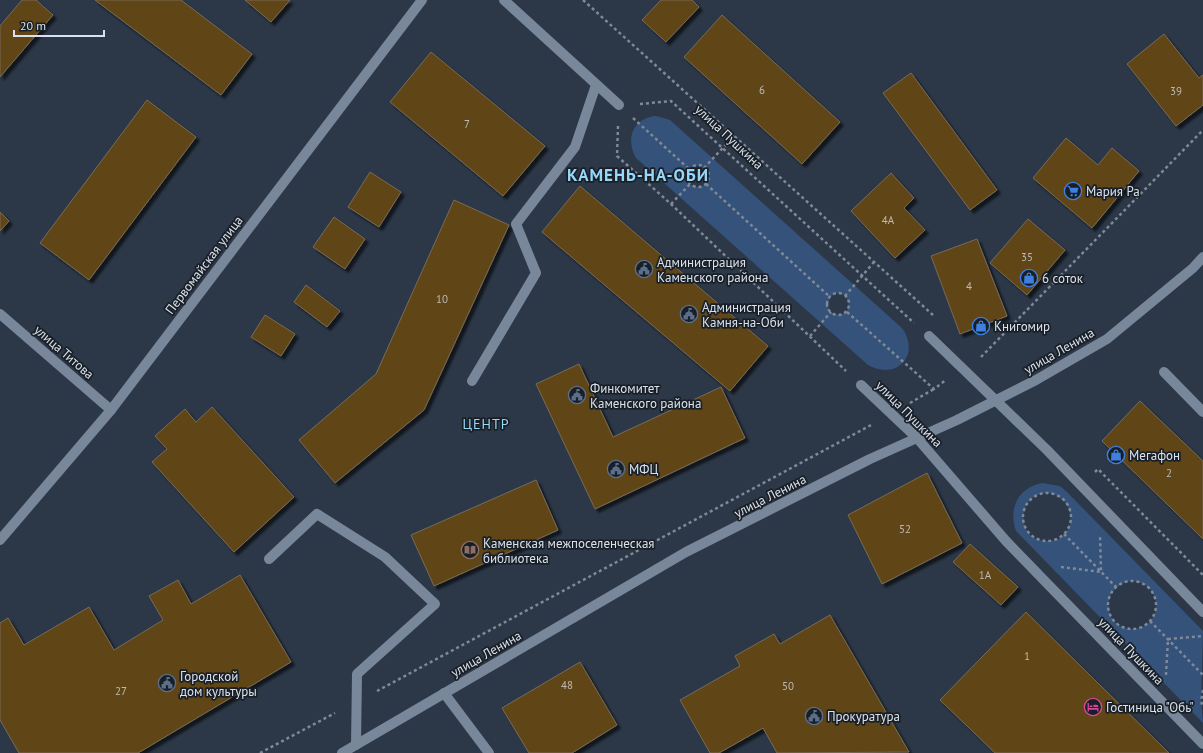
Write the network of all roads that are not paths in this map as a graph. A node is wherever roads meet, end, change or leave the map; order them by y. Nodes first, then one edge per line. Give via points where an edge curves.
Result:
1 (422, 0) edge
2 (504, 0) edge
3 (596, 85) junction
4 (619, 105) road end
5 (1203, 257) edge
6 (0, 314) edge
7 (928, 336) road end
8 (1164, 372) dead end
9 (472, 381) dead end
10 (862, 385) road end
11 (996, 400) junction
12 (111, 410) junction
13 (1203, 412) edge
14 (917, 438) junction
15 (0, 540) edge
16 (269, 559) dead end
17 (1203, 612) edge
18 (444, 693) junction
19 (1203, 744) edge
20 (356, 745) junction
21 (342, 753) edge
22 (489, 753) edge

1 - 12 street, Первомайская улица
2 - 3 street
3 - 4 street
3 - 9 street via 576,147 516,224 536,273
5 - 11 street, улица Ленина via 1107,339
6 - 12 street, улица Титова
7 - 11 street
8 - 13 street
10 - 14 street, улица Пушкина
11 - 14 street, улица Ленина
11 - 17 street
12 - 15 street, Первомайская улица
14 - 18 street, улица Ленина via 686,552
14 - 19 street, улица Пушкина via 1006,541
16 - 20 street via 317,514 385,557 435,604 357,674
18 - 20 street, улица Ленина
18 - 22 street
20 - 21 street, улица Ленина

